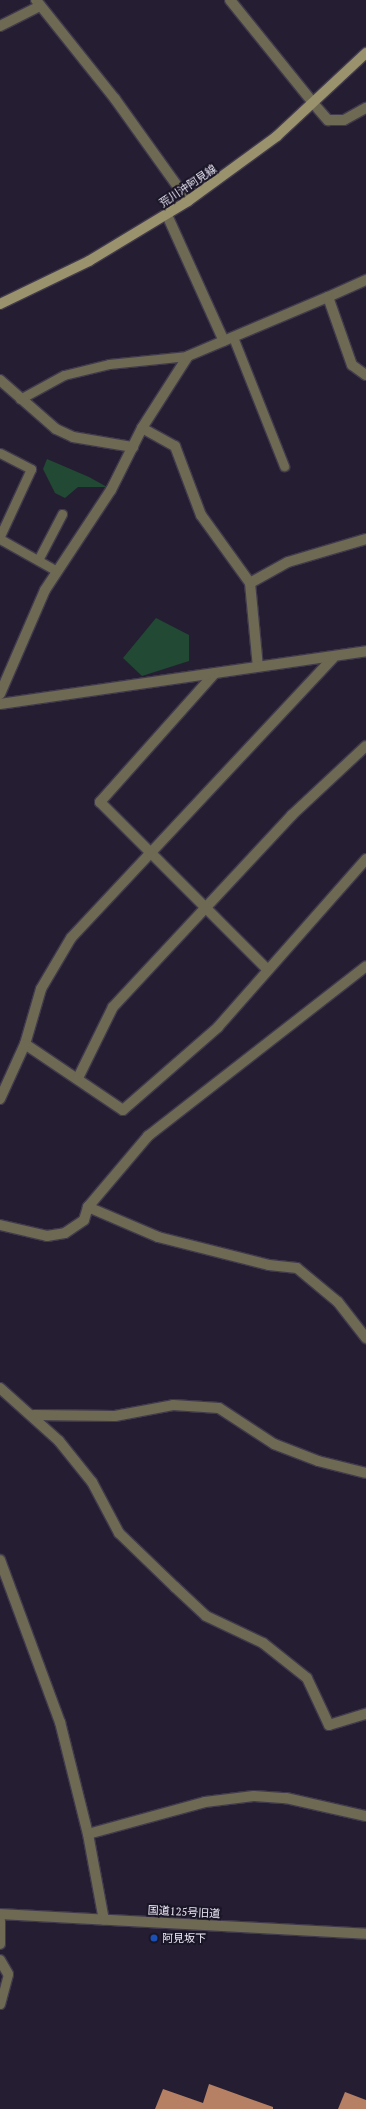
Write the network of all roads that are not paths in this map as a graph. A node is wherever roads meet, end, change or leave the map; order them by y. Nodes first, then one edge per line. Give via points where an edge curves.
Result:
1 (234, 2) edge
2 (38, 3) edge
3 (0, 26) edge
4 (366, 53) edge
5 (313, 103) junction
6 (366, 108) edge
7 (188, 201) junction
8 (167, 215) junction
9 (366, 280) edge
10 (328, 297) junction
11 (0, 304) edge
12 (228, 339) junction
13 (188, 356) junction
14 (366, 375) edge
15 (0, 380) edge
16 (20, 399) junction
17 (142, 428) junction
18 (133, 447) junction
19 (0, 453) edge
20 (284, 466) dead end
21 (62, 514) dead end
22 (0, 537) edge
23 (366, 539) edge
24 (38, 560) junction
25 (57, 571) junction
26 (250, 583) junction
27 (366, 651) edge
28 (333, 658) junction
29 (258, 667) junction
30 (216, 673) junction
31 (0, 694) edge
32 (0, 704) edge
33 (366, 746) edge
34 (147, 852) junction
35 (366, 859) edge
36 (204, 909) junction
37 (366, 966) edge
38 (266, 968) junction
39 (25, 1044) junction
40 (78, 1078) junction
41 (0, 1099) edge
42 (88, 1207) junction
43 (0, 1225) edge
44 (366, 1338) edge
45 (0, 1388) edge
46 (34, 1415) junction
47 (366, 1473) edge
48 (0, 1560) edge
49 (366, 1714) edge
50 (366, 1816) edge
51 (88, 1834) junction
52 (0, 1914) edge
53 (104, 1920) junction
54 (0, 1922) edge
55 (366, 1934) edge
56 (0, 1944) edge
57 (0, 1960) edge
58 (8, 1974) joint
59 (0, 2004) edge

1 - 5 street
2 - 3 street
2 - 7 street via 114,99
4 - 5 main road, 荒川沖阿見線
5 - 6 street via 328,120 344,120
5 - 7 main road, 荒川沖阿見線 via 277,136
7 - 8 main road, 荒川沖阿見線
8 - 11 main road, 荒川沖阿見線 via 88,261
8 - 12 street
9 - 10 street
10 - 12 street
10 - 14 street via 352,365
12 - 13 street
12 - 20 lane
13 - 16 lane via 110,364 64,375
13 - 17 street
15 - 16 street
16 - 18 street via 56,429 73,437
17 - 18 street
17 - 26 street via 175,446 201,515
18 - 25 street via 111,490
19 - 22 lane via 31,468
21 - 24 lane
22 - 24 lane
23 - 26 street via 288,562
24 - 25 lane
25 - 31 street via 20,641
26 - 29 street
27 - 28 street
28 - 29 street
28 - 34 street
29 - 30 street
30 - 32 street
30 - 34 street via 100,802
33 - 36 street via 325,783
34 - 36 street
34 - 39 street via 71,938 41,989
35 - 38 street
36 - 38 street
36 - 40 street via 113,1007
37 - 42 street via 348,983 148,1136
38 - 40 street via 218,1027 123,1110
39 - 40 street
39 - 41 street
42 - 43 street via 84,1220 59,1234 47,1236
42 - 44 street via 158,1236 270,1265 297,1268 338,1302
45 - 46 street
46 - 47 street via 115,1416 173,1405 219,1408 274,1444 318,1461
46 - 49 street via 92,1482 119,1533 206,1616 288,1660 307,1678 329,1726
48 - 51 street via 60,1722
50 - 51 street via 286,1798 254,1796 205,1802
51 - 53 street
52 - 53 street, 国道125号旧道
53 - 55 street, 国道125号旧道
54 - 56 street
57 - 58 street
58 - 59 lane

